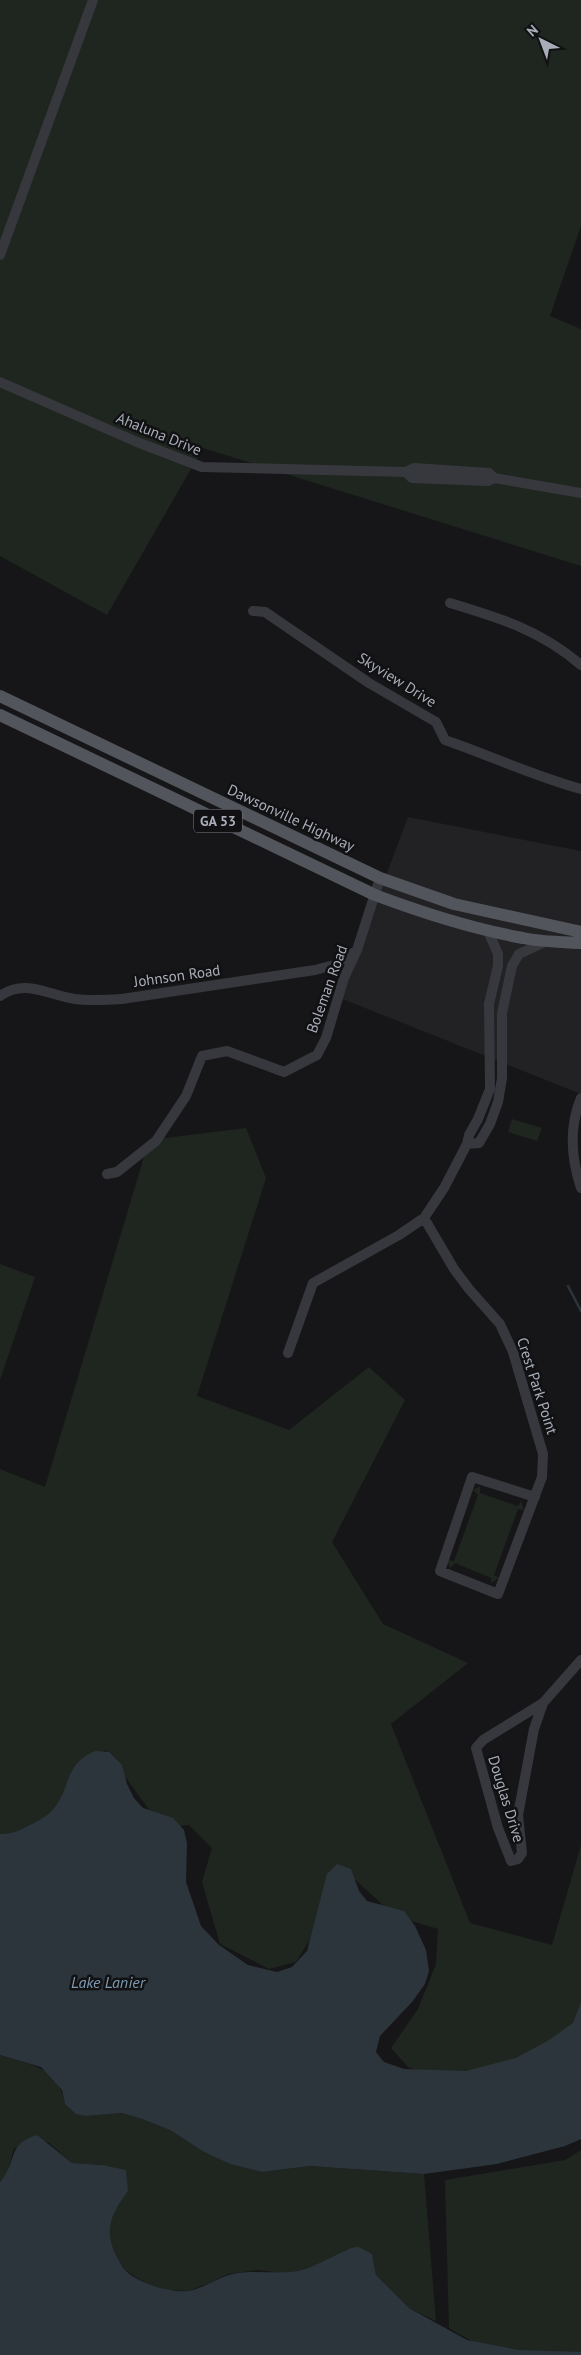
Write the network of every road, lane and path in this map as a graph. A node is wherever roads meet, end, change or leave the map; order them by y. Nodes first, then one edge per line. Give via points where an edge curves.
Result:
1 (93, 0) edge
2 (0, 255) edge
3 (0, 382) edge
4 (581, 493) edge
5 (450, 603) dead end
6 (253, 610) dead end
7 (581, 665) edge
8 (0, 696) edge
9 (0, 715) edge
10 (581, 789) edge
11 (380, 878) junction
12 (375, 895) junction
13 (488, 931) junction
14 (581, 932) edge
15 (548, 941) junction
16 (581, 943) edge
17 (357, 950) junction
18 (494, 985) junction
19 (507, 988) junction
20 (0, 996) edge
21 (490, 1084) junction
22 (501, 1084) junction
23 (581, 1098) edge
24 (484, 1121) junction
25 (107, 1174) dead end
26 (581, 1188) edge
27 (424, 1218) junction
28 (288, 1353) dead end
29 (535, 1497) junction
30 (581, 1660) edge
31 (543, 1703) junction

1 - 2 street
3 - 4 street, Ahaluna Drive via 202,467 406,472 412,478 488,481 494,478
5 - 7 street via 525,628 557,645
6 - 10 street, Skyview Drive via 265,612 369,683 436,722 445,740 539,777
8 - 11 main road, Dawsonville Highway / GA 53
9 - 12 main road, GA 53
11 - 12 street, Boleman Road
11 - 14 main road, Dawsonville Highway / GA 53 via 469,908
12 - 13 main road, GA 53
12 - 17 street, Boleman Road
13 - 15 main road, GA 53
13 - 18 street via 498,954
15 - 16 main road, GA 53
15 - 19 street via 519,954 512,966
17 - 20 street, Johnson Road via 334,965 315,970 122,999 73,999 22,987 8,990
17 - 25 street, Boleman Road via 317,1055 284,1072 227,1051 202,1056 186,1096 156,1140 117,1172
18 - 19 street
18 - 21 street via 489,1004
19 - 22 street via 502,1013
21 - 22 street
21 - 24 street
22 - 24 street via 498,1102
23 - 26 street via 572,1132 573,1161
24 - 27 street via 479,1143 467,1144
27 - 28 street via 313,1284
27 - 29 street, Crest Park Point via 454,1269 500,1324 513,1352 543,1454 542,1477
29 - 29 street, Crest Park Point via 498,1594 440,1571 472,1477
30 - 31 street, Douglas Drive
31 - 31 street, Douglas Drive via 534,1729 518,1815 522,1853 511,1862 476,1748 483,1740

